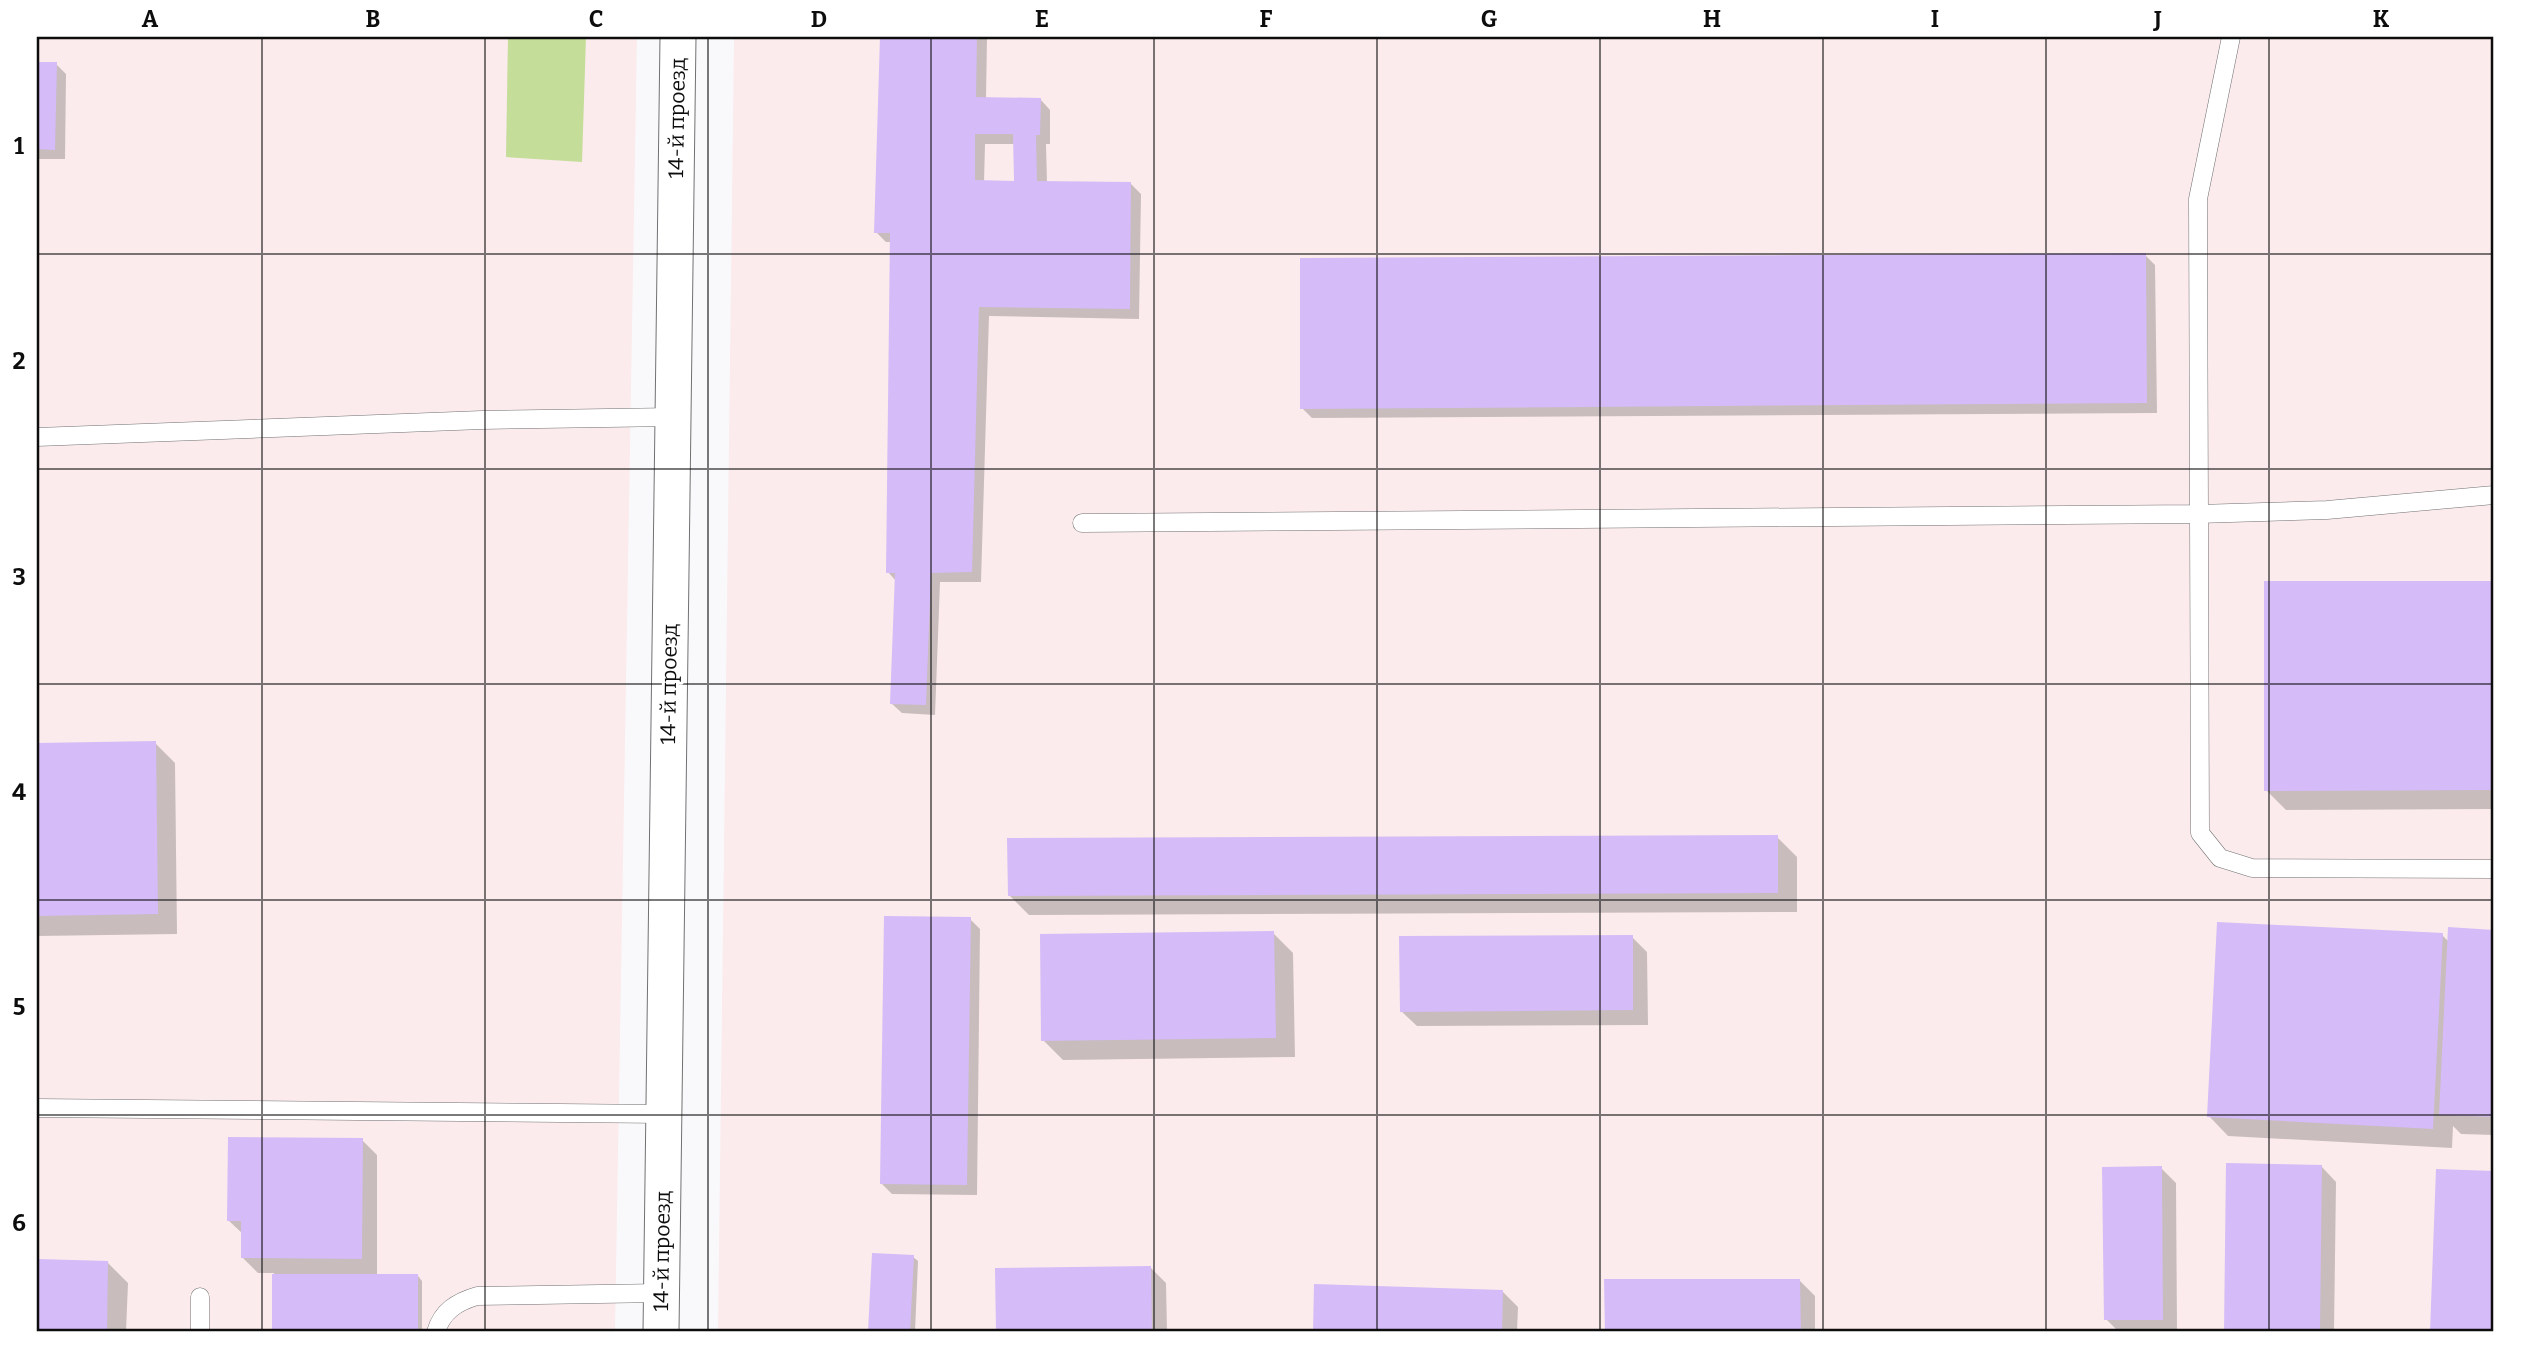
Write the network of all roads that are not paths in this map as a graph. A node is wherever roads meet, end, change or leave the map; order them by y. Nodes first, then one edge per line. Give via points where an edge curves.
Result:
1 (678, 37) edge
2 (2231, 37) edge
3 (673, 417) junction
4 (37, 437) edge
5 (2494, 495) edge
6 (2198, 514) junction
7 (1082, 523) dead end
8 (2494, 869) edge
9 (37, 1108) edge
10 (663, 1114) junction
11 (661, 1293) junction
12 (201, 1297) dead end
13 (200, 1332) edge
14 (436, 1332) edge
15 (661, 1332) edge

1 - 3 street, 14-й проезд
2 - 6 lane via 2198,199
3 - 4 lane
3 - 10 street, 14-й проезд
5 - 6 lane via 2327,510
6 - 7 lane
6 - 8 lane via 2200,833 2220,858 2252,868
9 - 10 lane
10 - 11 street, 14-й проезд
11 - 14 lane via 477,1296 443,1314
11 - 15 street, 14-й проезд
12 - 13 lane

